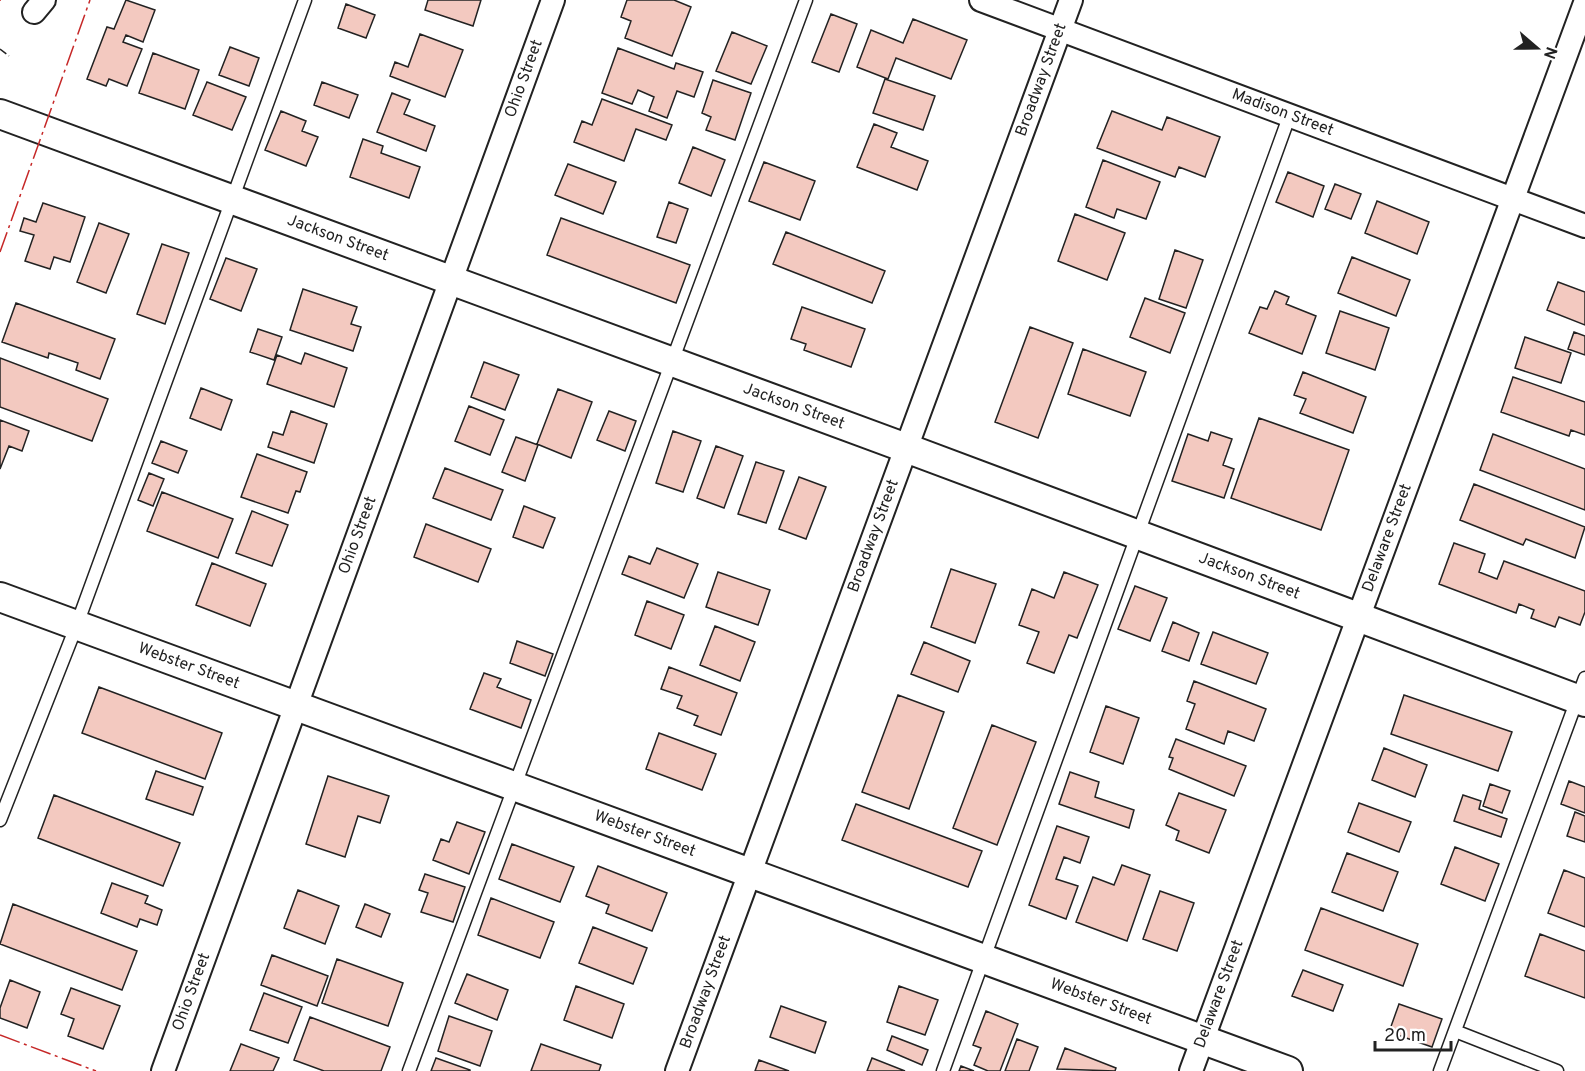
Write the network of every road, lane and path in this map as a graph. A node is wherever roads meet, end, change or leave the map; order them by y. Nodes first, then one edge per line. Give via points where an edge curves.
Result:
1 (305, 0) edge
2 (553, 0) edge
3 (807, 0) edge
4 (981, 0) edge
5 (1071, 0) edge
6 (1585, 3) edge
7 (1061, 29) junction
8 (0, 114) edge
9 (1288, 117) junction
10 (1513, 199) junction
11 (233, 200) junction
12 (1585, 226) edge
13 (451, 280) junction
14 (673, 364) junction
15 (906, 448) junction
16 (1138, 536) junction
17 (0, 597) edge
18 (1358, 618) junction
19 (76, 627) junction
20 (1582, 693) edge
21 (295, 708) junction
22 (516, 787) junction
23 (0, 820) edge
24 (751, 872) junction
25 (985, 960) junction
26 (1455, 1030) junction
27 (1203, 1039) junction
28 (163, 1071) edge
29 (409, 1071) edge
30 (677, 1071) edge
31 (943, 1071) edge
32 (1191, 1071) edge
33 (1288, 1071) edge
34 (1440, 1071) edge
35 (1557, 1071) edge

1 - 11 lane
2 - 13 street, Ohio Street
3 - 14 lane
4 - 7 street, Madison Street
5 - 7 street, Broadway Street
6 - 10 street, Delaware Street
7 - 9 street, Madison Street
7 - 15 street, Broadway Street
8 - 11 street, Jackson Street
9 - 10 street, Madison Street
9 - 16 lane
10 - 12 street, Madison Street
10 - 18 street, Delaware Street
11 - 13 street, Jackson Street
11 - 19 lane
13 - 14 street, Jackson Street
13 - 21 street, Ohio Street
14 - 15 street, Jackson Street
14 - 22 lane
15 - 16 street, Jackson Street
15 - 24 street, Broadway Street
16 - 18 street, Jackson Street
16 - 25 lane
17 - 19 street, Webster Street
18 - 20 street, Jackson Street
18 - 27 street, Delaware Street
19 - 21 street, Webster Street
19 - 23 lane
20 - 26 lane
21 - 22 street, Webster Street
21 - 28 street, Ohio Street
22 - 24 street, Webster Street
22 - 29 lane
24 - 25 street, Webster Street
24 - 30 street, Broadway Street
25 - 27 street, Webster Street
25 - 31 lane
26 - 34 lane
26 - 35 lane
27 - 32 street, Delaware Street
27 - 33 street, Webster Street

